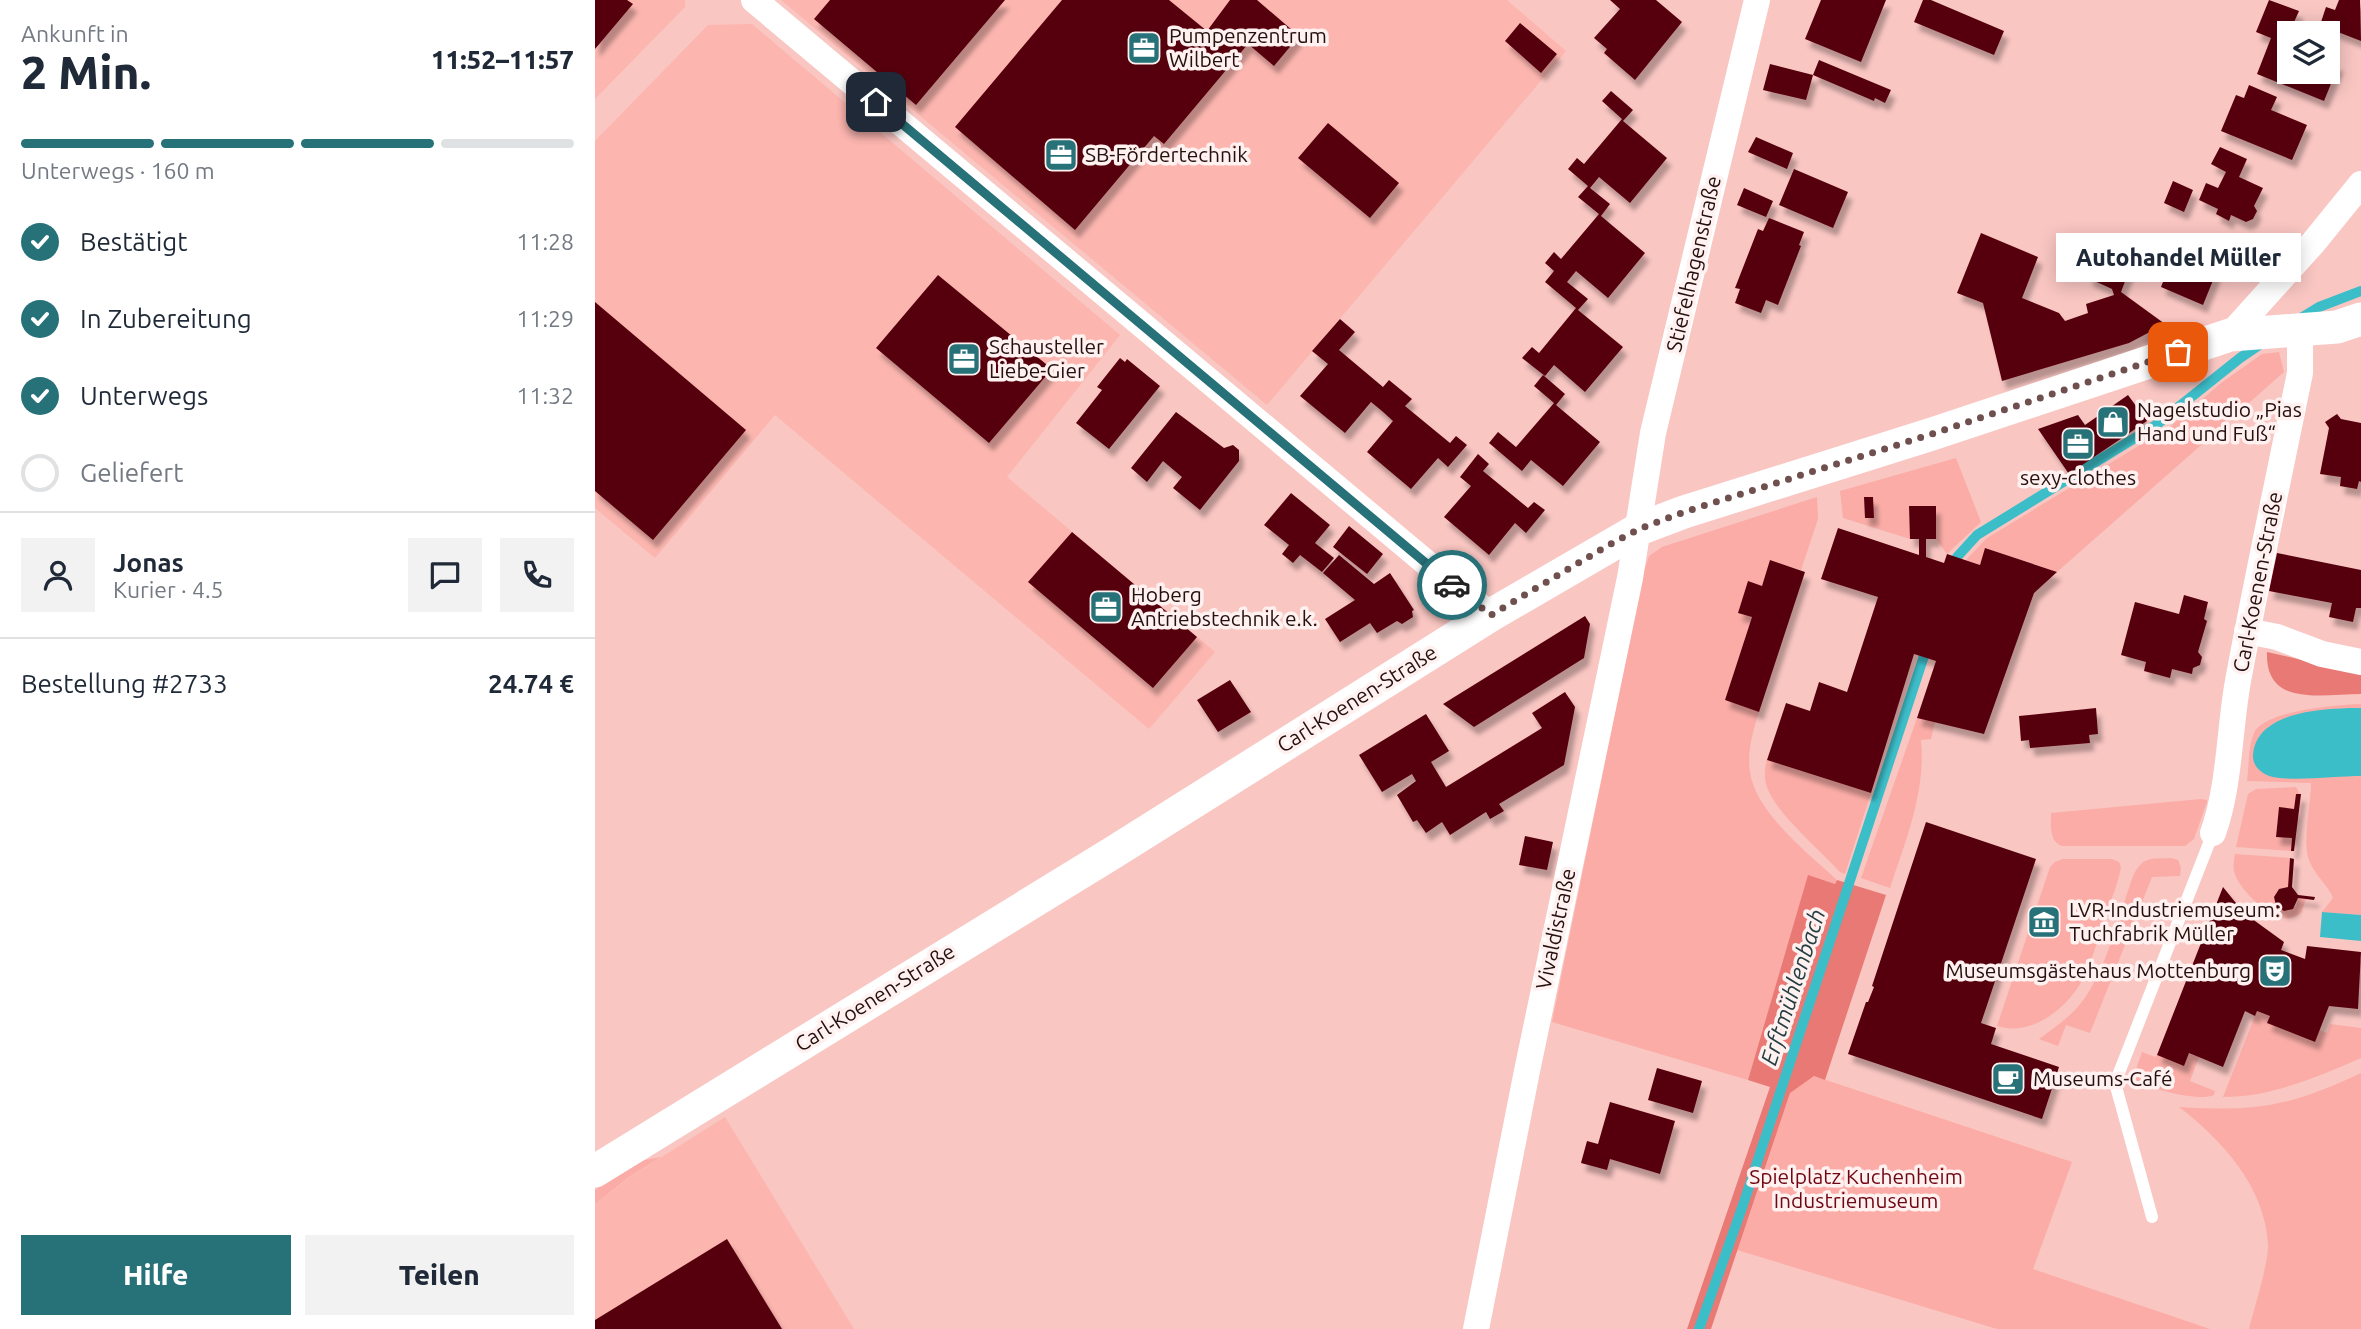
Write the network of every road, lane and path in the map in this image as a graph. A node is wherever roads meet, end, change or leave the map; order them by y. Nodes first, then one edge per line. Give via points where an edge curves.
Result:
1 (754, 0) edge
2 (1757, 0) edge
3 (2361, 184) edge
4 (2361, 319) edge
5 (2300, 331) junction
6 (2240, 335) junction
7 (1639, 529) junction
8 (1491, 615) junction
9 (2247, 631) junction
10 (2361, 662) edge
11 (2213, 833) joint
12 (595, 1171) edge
13 (2152, 1217) dead end
14 (1476, 1329) edge

1 - 8 street
2 - 7 street, Stiefelhagenstraße via 1653,433
3 - 6 street
4 - 5 street, Carl-Koenen-Straße
5 - 6 street, Carl-Koenen-Straße
5 - 9 street, Carl-Koenen-Straße via 2301,373
6 - 7 street, Carl-Koenen-Straße
7 - 8 street, Carl-Koenen-Straße
7 - 14 street, Vivaldistraße
8 - 12 street, Carl-Koenen-Straße
9 - 10 street
9 - 11 street, Carl-Koenen-Straße via 2222,801
11 - 13 lane via 2115,1083

